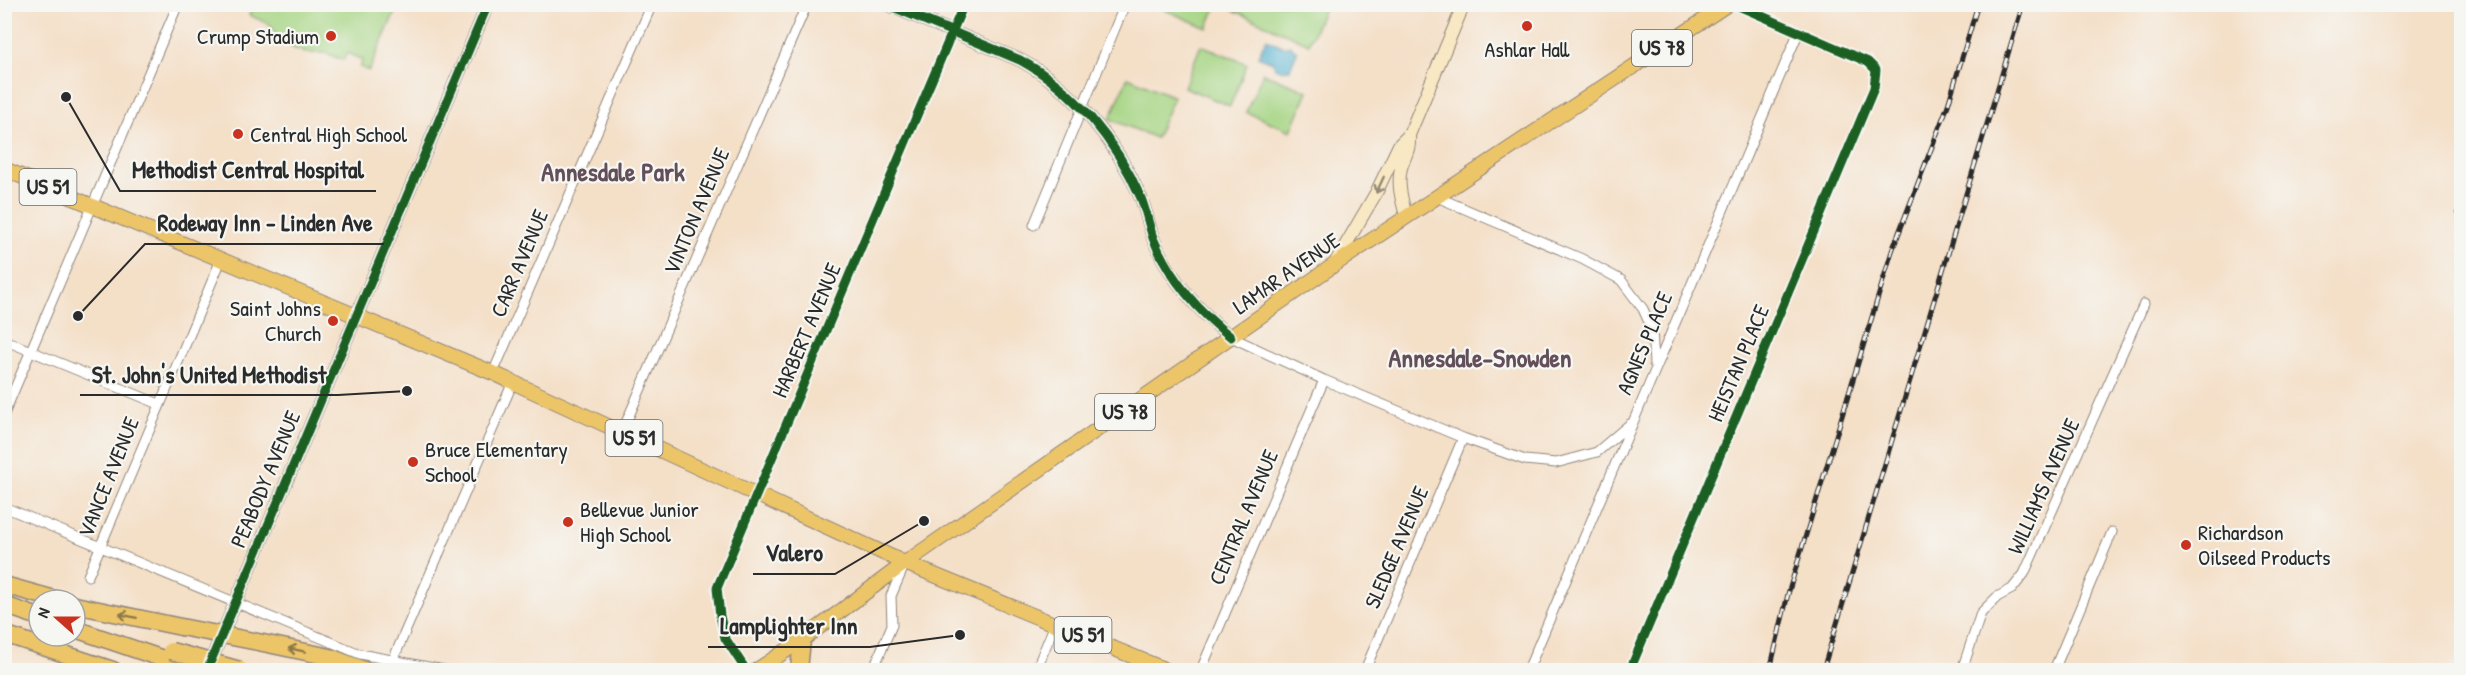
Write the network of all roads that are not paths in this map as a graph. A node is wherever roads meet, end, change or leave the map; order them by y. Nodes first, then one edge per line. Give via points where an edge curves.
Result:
1 (178, 4) edge
2 (488, 4) edge
3 (652, 4) edge
4 (807, 4) edge
5 (886, 4) edge
6 (964, 4) edge
7 (1125, 4) edge
8 (1464, 4) edge
9 (1728, 4) edge
10 (1734, 4) edge
11 (1799, 31) junction
12 (952, 32) junction
13 (1083, 106) junction
14 (1409, 135) junction
15 (4, 169) edge
16 (1437, 197) junction
17 (91, 205) junction
18 (1406, 216) junction
19 (1034, 225) dead end
20 (220, 260) junction
21 (1334, 265) junction
22 (2144, 304) dead end
23 (355, 316) junction
24 (1232, 337) junction
25 (4, 340) edge
26 (31, 351) junction
27 (1654, 367) junction
28 (493, 373) junction
29 (1324, 380) junction
30 (513, 381) junction
31 (159, 404) junction
32 (4, 414) edge
33 (1632, 422) junction
34 (622, 432) junction
35 (1463, 438) junction
36 (758, 495) junction
37 (4, 507) edge
38 (2112, 532) dead end
39 (100, 547) junction
40 (905, 563) junction
41 (88, 576) dead end
42 (4, 585) edge
43 (27, 591) edge
44 (235, 602) junction
45 (4, 605) edge
46 (87, 607) edge
47 (27, 613) edge
48 (1055, 624) junction
49 (87, 632) edge
50 (4, 634) edge
51 (802, 640) junction
52 (168, 656) junction
53 (393, 660) junction
54 (113, 670) edge
55 (196, 670) edge
56 (207, 670) edge
57 (240, 670) edge
58 (364, 670) edge
59 (444, 670) edge
60 (746, 670) edge
61 (757, 670) edge
62 (799, 670) edge
63 (873, 670) edge
64 (1036, 670) edge
65 (1166, 670) edge
66 (1201, 670) edge
67 (1365, 670) edge
68 (1528, 670) edge
69 (1630, 670) edge
70 (1962, 670) edge
71 (2054, 670) edge

1 - 17 street
2 - 23 main road, PEABODY AVENUE
3 - 28 street, CARR AVENUE
4 - 34 street, VINTON AVENUE
5 - 12 main road
6 - 12 street, HARBERT AVENUE
7 - 13 street
8 - 14 main road
9 - 16 main road, LAMAR AVENUE / US 78
10 - 11 street
11 - 27 street, AGNES PLACE
11 - 69 street, HEISTAN PLACE via 1868,62 1876,70 1874,88
12 - 13 main road via 1040,71
12 - 36 street, HARBERT AVENUE
13 - 19 street
13 - 24 main road via 1141,199 1154,240 1176,280 1204,315
14 - 18 main road via 1410,149 1401,169 1400,190
14 -> 21 main road via 1399,145 1376,194
15 - 17 main road, US 51
16 - 18 main road, LAMAR AVENUE / US 78
16 - 27 street via 1582,259 1621,280 1643,309 1652,329
17 - 20 main road, US 51
17 - 26 street
18 - 21 main road, LAMAR AVENUE / US 78
20 - 23 main road, US 51
20 - 31 street, VANCE AVENUE
21 - 24 main road, LAMAR AVENUE / US 78
22 - 70 street, WILLIAMS AVENUE via 2024,574 1981,613
23 - 28 main road, US 51
23 - 44 main road, PEABODY AVENUE
24 - 29 street
24 - 40 main road, LAMAR AVENUE / US 78
25 - 26 street
26 - 31 street
26 - 32 street
27 - 33 street, AGNES PLACE
28 - 30 main road, US 51
29 - 35 street
29 - 66 street, CENTRAL AVENUE
30 - 34 main road, US 51
30 - 53 street
31 - 39 street, VANCE AVENUE
33 - 35 street via 1597,452 1556,463 1525,460
33 - 68 street, AGNES PLACE
34 - 36 main road, US 51
35 - 67 street, SLEDGE AVENUE
36 - 40 main road, US 51
36 - 60 street, HARBERT AVENUE via 717,588 725,638
37 - 39 street
38 - 71 street
39 - 41 street, VANCE AVENUE
39 - 44 street
40 - 48 main road, US 51
40 - 51 main road, LAMAR AVENUE / US 78
40 - 63 street via 891,596 892,625
42 - 43 highway
44 - 53 street via 360,654
44 - 56 main road, PEABODY AVENUE
45 - 47 highway
58 -> 46 highway, bridge via 330,657
48 - 64 street
48 - 65 main road, US 51
49 - 52 highway
50 - 54 highway
51 - 61 main road, LAMAR AVENUE / US 78
51 - 62 highway
52 - 55 highway
52 - 57 highway, bridge
53 - 59 street

